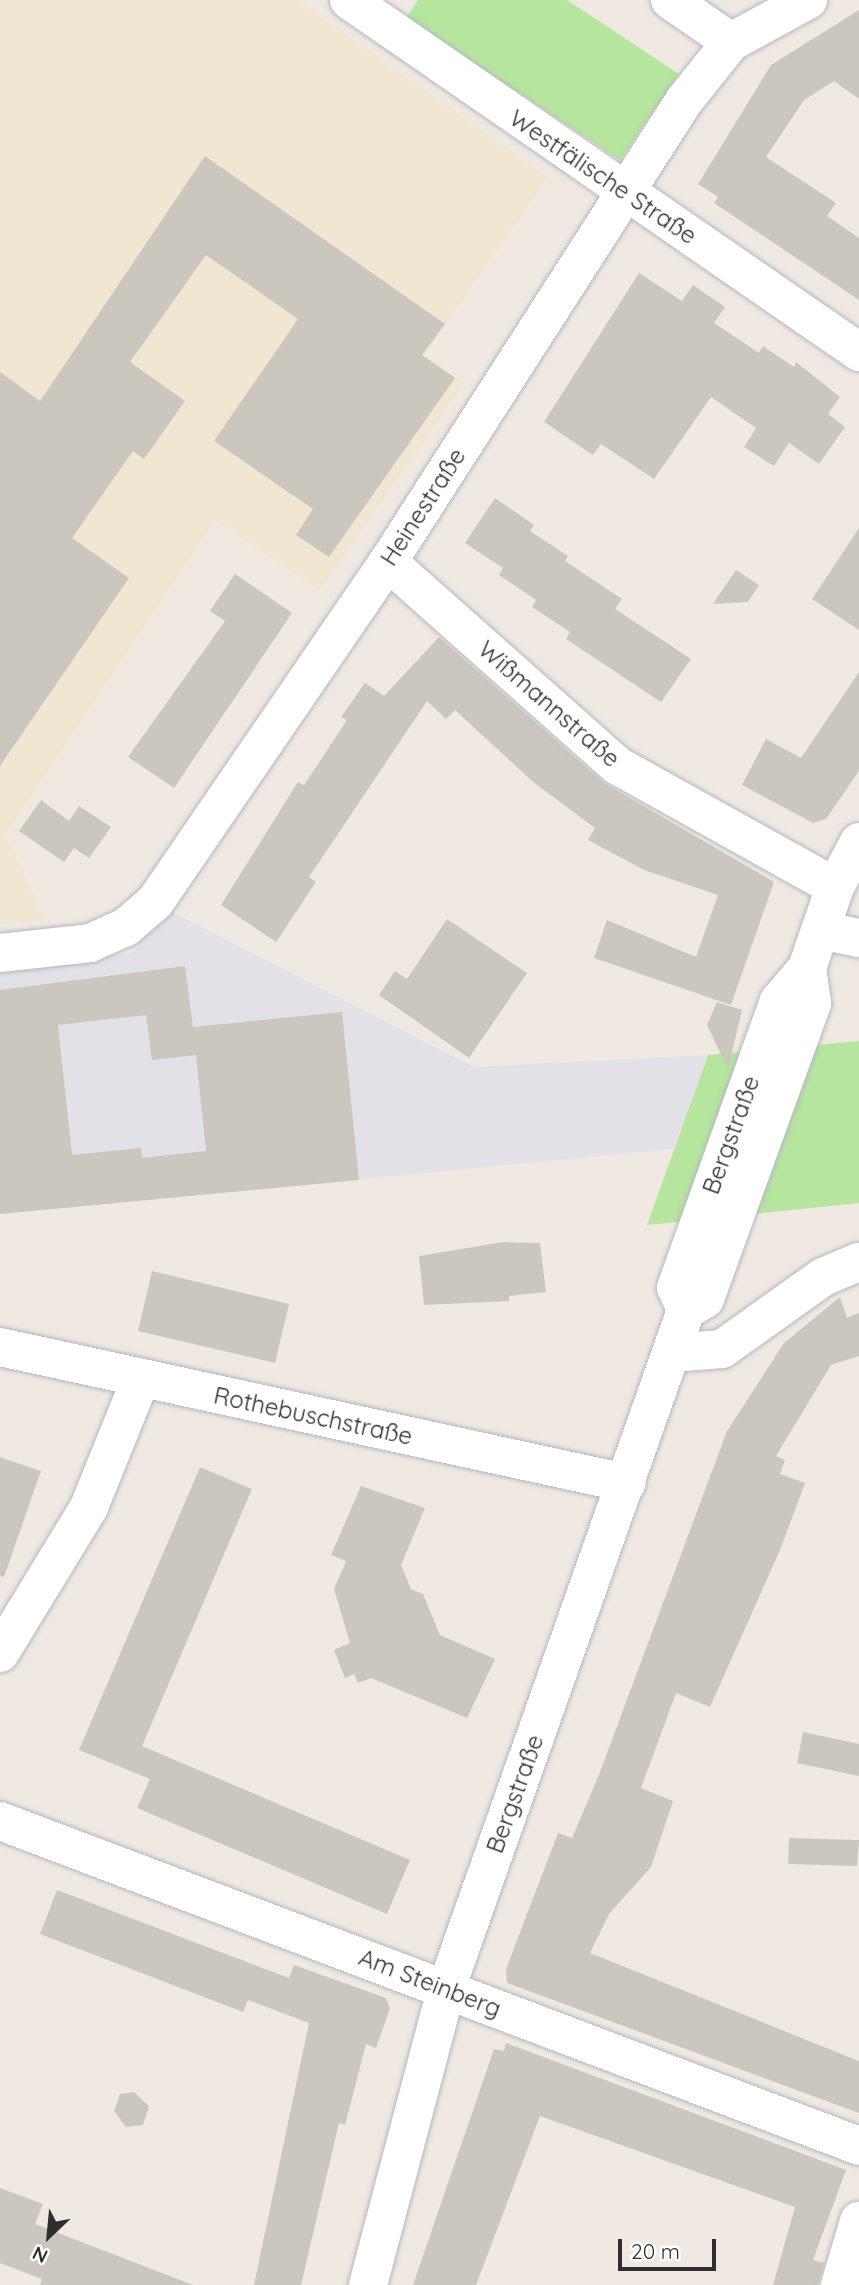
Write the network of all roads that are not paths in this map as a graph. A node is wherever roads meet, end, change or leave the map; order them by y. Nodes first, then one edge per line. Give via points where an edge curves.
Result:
1 (349, 0) edge
2 (670, 0) edge
3 (808, 0) edge
4 (731, 42) junction
5 (629, 195) junction
6 (859, 352) edge
7 (388, 562) junction
8 (859, 842) edge
9 (835, 887) junction
10 (821, 930) junction
11 (859, 938) edge
12 (0, 953) edge
13 (859, 1262) edge
14 (0, 1347) edge
15 (671, 1353) junction
16 (141, 1378) junction
17 (626, 1483) junction
18 (0, 1653) edge
19 (0, 1821) edge
20 (446, 1989) junction
21 (859, 2146) edge
22 (859, 2221) edge
23 (368, 2285) edge
24 (841, 2285) edge

1 - 5 street, Westfälische Straße
2 - 4 street
3 - 4 street, Heinestraße
4 - 5 street, Heinestraße via 684,101
5 - 6 street, Westfälische Straße
5 - 7 street, Heinestraße
7 - 9 street, Wißmannstraße via 618,766
7 - 12 street, Heinestraße via 155,902 126,927 90,943
8 - 9 street, Bergstraße
9 - 10 street, Bergstraße
10 - 11 street
10 - 15 street, Bergstraße via 807,968 812,1003 705,1299 686,1310
13 - 15 street via 823,1277 722,1349
14 - 16 street, Rothebuschstraße
15 - 17 street, Bergstraße
16 - 17 street, Rothebuschstraße
16 - 18 street via 89,1507
17 - 20 street, Bergstraße
19 - 20 street, Am Steinberg
20 - 21 street, Am Steinberg
20 - 23 street, Bergstraße
22 - 24 street

